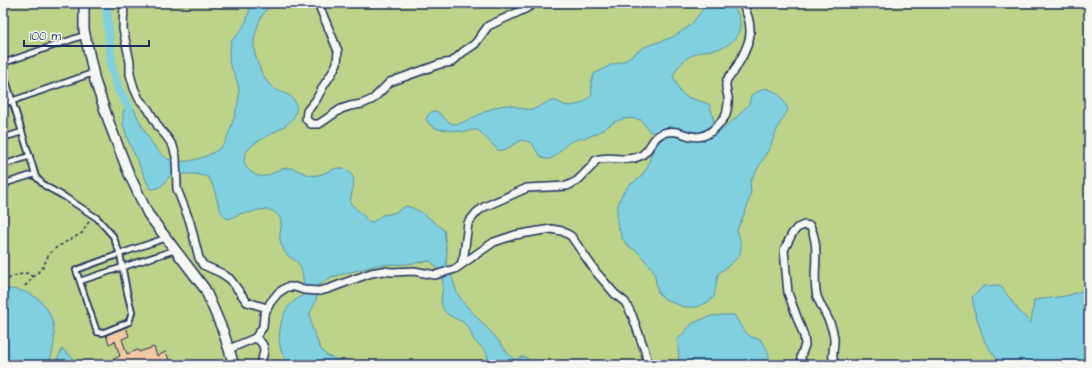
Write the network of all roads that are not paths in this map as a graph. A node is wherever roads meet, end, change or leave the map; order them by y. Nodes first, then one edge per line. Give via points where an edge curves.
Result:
1 (84, 3) edge
2 (124, 3) edge
3 (318, 3) edge
4 (535, 3) edge
5 (742, 3) edge
6 (86, 35) junction
7 (3, 63) edge
8 (3, 71) edge
9 (93, 73) junction
10 (13, 102) junction
11 (3, 104) edge
12 (22, 132) junction
13 (3, 135) edge
14 (30, 156) junction
15 (3, 165) edge
16 (35, 174) junction
17 (3, 175) edge
18 (6, 183) junction
19 (3, 190) edge
20 (166, 238) junction
21 (175, 250) junction
22 (120, 254) junction
23 (461, 264) junction
24 (123, 267) junction
25 (80, 281) junction
26 (268, 308) junction
27 (255, 338) junction
28 (229, 349) junction
29 (234, 365) edge
30 (260, 365) edge
31 (648, 365) edge
32 (802, 365) edge
33 (835, 365) edge

1 - 6 street
2 - 26 street via 123,29 134,88 173,146 177,189 188,213 199,258 203,265 230,279 247,302
3 - 4 street via 338,51 337,63 332,73 307,111 306,119 311,124 319,124 346,107 374,99 390,82 452,62 475,44 488,26
5 - 23 street via 750,21 751,31 744,55 726,80 726,115 713,131 695,137 670,131 663,133 658,135 642,156 633,159 602,158 596,160 577,181 567,186 527,188 484,207 468,223
6 - 7 lane
6 - 9 street
8 - 10 lane
9 - 10 lane
9 - 20 street via 129,174 148,214
10 - 11 lane
10 - 12 lane
12 - 13 lane via 10,136
12 - 14 lane
14 - 15 lane
14 - 16 lane
16 - 18 lane
16 - 22 lane via 45,186 97,218 113,236
17 - 18 lane
18 - 19 lane
20 - 21 street
20 - 22 lane
21 - 24 lane
21 - 28 street via 205,290
22 - 24 lane
22 - 25 lane via 76,270
23 - 26 street via 452,270 435,275 414,271 371,273 319,291 287,287 278,293
23 - 31 street via 494,242 515,235 551,229 562,231 571,236 596,272 625,302 632,315
24 - 25 lane
24 - 25 lane via 132,312 129,322 102,333 97,332
26 - 27 street via 264,315 263,328
27 - 28 street
27 - 30 street via 261,341 264,347
28 - 29 street
32 - 33 street via 804,336 788,294 784,250 792,234 804,225 810,226 814,237 817,296 832,326

